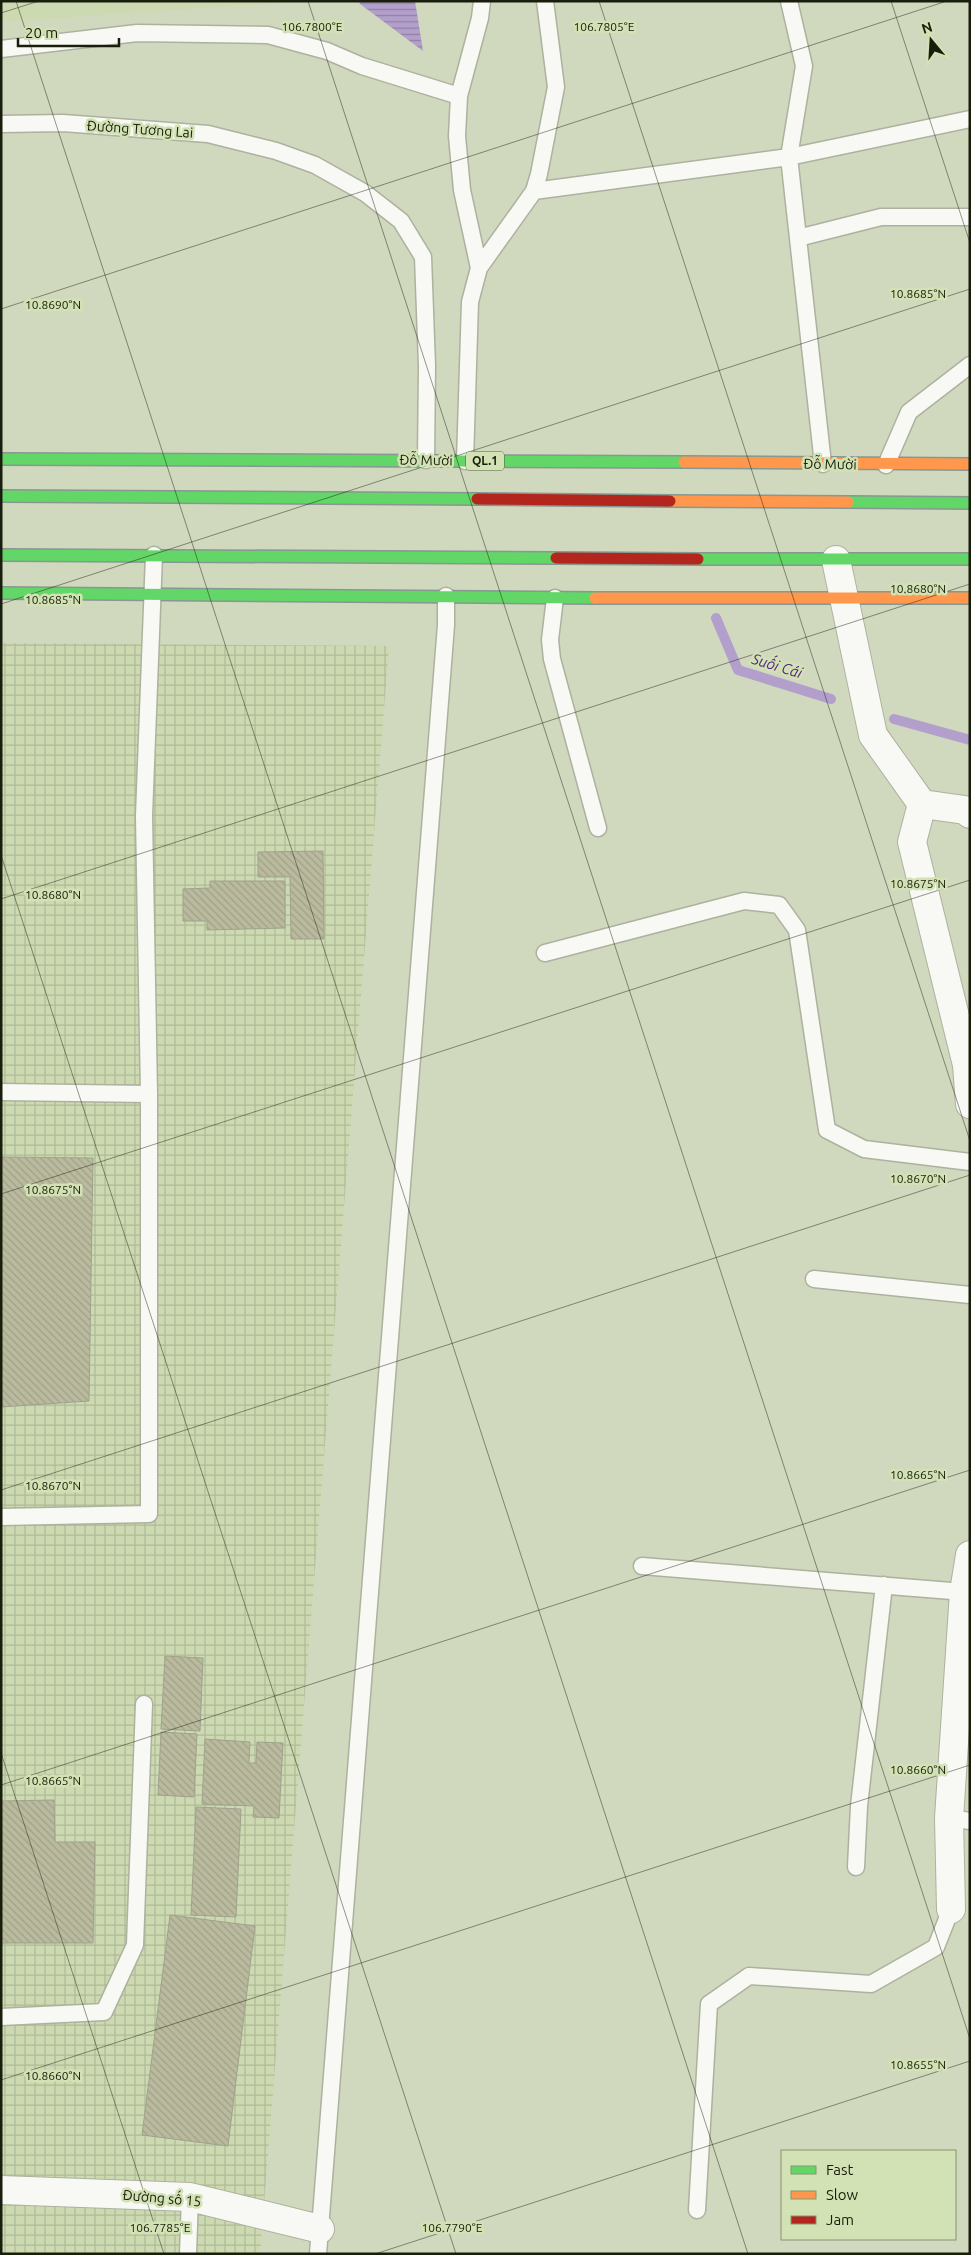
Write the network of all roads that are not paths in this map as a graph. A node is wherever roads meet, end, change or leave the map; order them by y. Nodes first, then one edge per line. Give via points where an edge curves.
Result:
1 (482, 1) edge
2 (545, 1) edge
3 (790, 1) edge
4 (1, 49) edge
5 (459, 96) junction
6 (970, 119) edge
7 (1, 124) edge
8 (789, 157) junction
9 (534, 191) junction
10 (970, 217) edge
11 (798, 238) junction
12 (479, 268) junction
13 (970, 365) edge
14 (1, 459) edge
15 (426, 460) junction
16 (465, 461) junction
17 (823, 464) junction
18 (970, 464) edge
19 (886, 465) junction
20 (1, 496) edge
21 (970, 503) edge
22 (1, 555) edge
23 (154, 556) junction
24 (970, 559) edge
25 (836, 560) junction
26 (1, 593) edge
27 (151, 594) junction
28 (446, 596) junction
29 (555, 598) junction
30 (970, 598) edge
31 (844, 599) junction
32 (922, 804) junction
33 (970, 814) edge
34 (598, 828) dead end
35 (544, 953) dead end
36 (1, 1092) edge
37 (149, 1094) junction
38 (970, 1104) edge
39 (970, 1162) edge
40 (814, 1279) dead end
41 (970, 1295) edge
42 (1, 1517) edge
43 (970, 1555) edge
44 (642, 1566) dead end
45 (884, 1586) junction
46 (964, 1592) junction
47 (144, 1704) dead end
48 (959, 1819) edge
49 (856, 1867) dead end
50 (952, 1909) joint
51 (1, 2018) edge
52 (1, 2190) edge
53 (190, 2197) junction
54 (697, 2210) dead end
55 (319, 2241) edge
56 (188, 2254) edge

1 - 5 lane
2 - 9 lane via 556,87
3 - 8 lane via 804,66
4 - 5 lane via 137,32 268,35
5 - 12 lane via 457,136 462,190
6 - 8 lane
7 - 15 lane, Đường Tương Lai via 64,123 208,134 276,151 315,165 365,193 401,221 423,257
8 - 9 lane
8 - 11 lane
9 - 12 lane
10 - 11 lane via 881,217
11 - 17 lane
12 - 16 lane via 470,302
13 - 19 lane via 909,412
14 - 15 highway, Đỗ Mười / QL.1
15 - 16 highway, Đỗ Mười / QL.1
16 - 17 highway, Đỗ Mười / QL.1
17 - 19 highway, Đỗ Mười / QL.1
18 - 19 highway, Đỗ Mười / QL.1
20 - 21 highway
22 - 23 highway
23 - 25 highway
23 - 27 lane
24 - 25 highway
25 - 31 street
26 - 27 highway
27 - 28 highway
27 - 37 lane via 144,816
28 - 29 highway
28 - 55 lane via 444,655
29 - 31 highway
29 - 34 lane via 550,640 552,659
30 - 31 highway
31 - 32 street via 873,735
32 - 33 street via 966,810
32 - 38 street via 912,842 967,1065
35 - 39 lane via 744,901 779,905 797,930 827,1130 864,1149
36 - 37 lane
37 - 42 lane via 149,1514
40 - 41 lane
43 - 46 street
44 - 45 lane
45 - 46 lane
45 - 49 lane
46 - 48 street
47 - 51 lane via 135,1945 104,2012
48 - 50 street
50 - 54 lane via 936,1947 871,1984 750,1976 709,2004
52 - 53 street, Đường số 15
53 - 55 street, Đường số 15
53 - 56 lane

